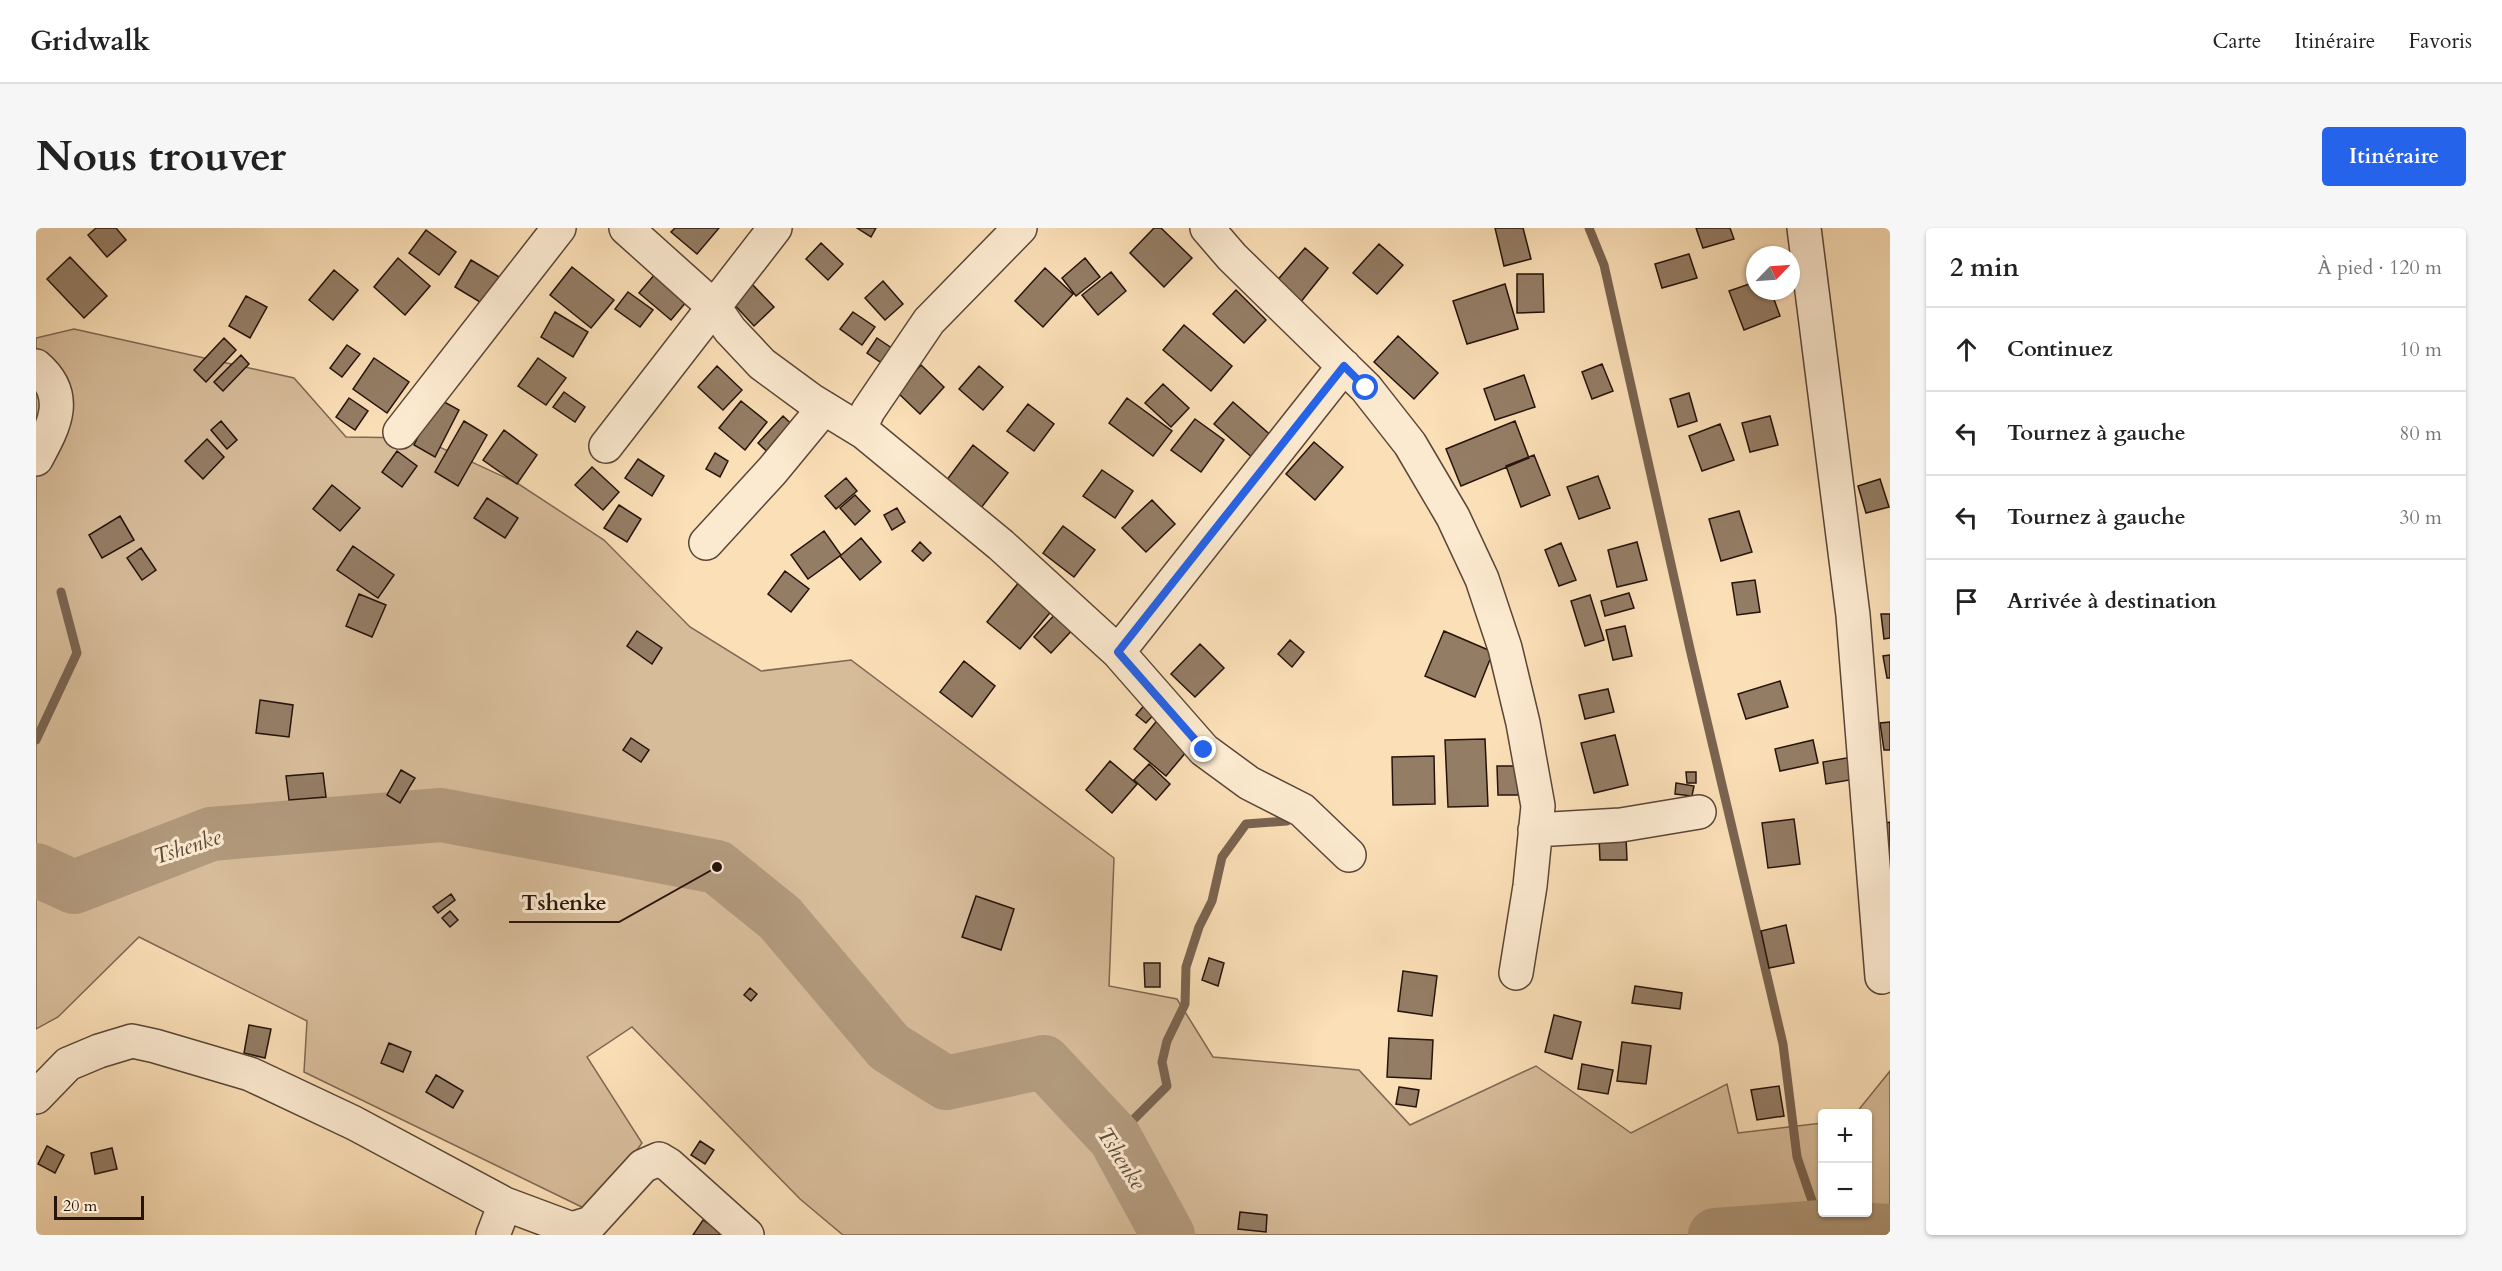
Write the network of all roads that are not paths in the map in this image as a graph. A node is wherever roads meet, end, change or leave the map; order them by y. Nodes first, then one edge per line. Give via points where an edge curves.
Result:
1 (559, 228) edge
2 (626, 228) edge
3 (775, 228) edge
4 (1020, 228) edge
5 (1208, 228) edge
6 (1804, 228) edge
7 (714, 307) junction
8 (36, 366) edge
9 (1344, 366) junction
10 (824, 408) junction
11 (400, 432) dead end
12 (865, 433) junction
13 (606, 446) dead end
14 (36, 459) edge
15 (705, 543) dead end
16 (1118, 652) junction
17 (1698, 812) dead end
18 (1535, 830) junction
19 (1349, 855) dead end
20 (1516, 973) dead end
21 (1882, 977) dead end
22 (36, 1097) edge
23 (505, 1204) junction
24 (493, 1235) edge
25 (747, 1235) edge

1 - 11 street
2 - 7 street
3 - 7 street
4 - 12 street via 929,321 868,411 863,422
5 - 9 street via 1232,257
6 - 21 street via 1853,615
7 - 10 street via 762,364
7 - 13 street
8 - 14 street via 52,385 57,406 53,428
9 - 16 street
9 - 18 street via 1410,444 1453,517 1482,579 1505,648 1523,723 1538,806
10 - 12 street
10 - 15 street
12 - 16 street via 1001,545
16 - 19 street via 1204,750 1249,783 1302,810
17 - 18 street via 1621,825
18 - 20 street
22 - 23 street via 68,1064 88,1055 132,1041 155,1046 250,1074 354,1123
23 - 24 street
23 - 25 street via 572,1229 581,1227 591,1223 643,1166 659,1159

